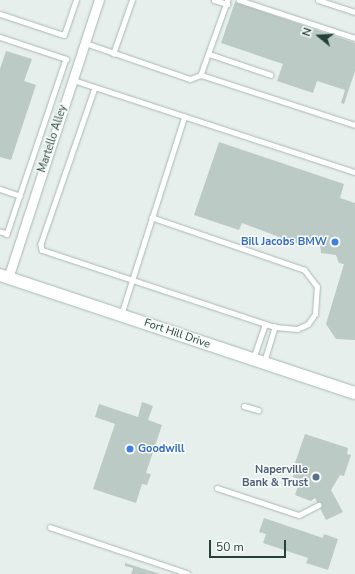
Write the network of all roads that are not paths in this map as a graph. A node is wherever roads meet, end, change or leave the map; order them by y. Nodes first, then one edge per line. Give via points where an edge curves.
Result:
1 (76, 0) edge
2 (99, 0) edge
3 (132, 0) edge
4 (214, 0) edge
5 (239, 0) edge
6 (318, 0) edge
7 (228, 2) edge
8 (355, 12) edge
9 (0, 14) edge
10 (0, 37) edge
11 (355, 38) edge
12 (85, 43) junction
13 (113, 54) junction
14 (209, 54) junction
15 (202, 75) junction
16 (271, 75) dead end
17 (73, 80) junction
18 (95, 88) junction
19 (184, 116) junction
20 (355, 125) edge
21 (355, 172) edge
22 (0, 189) edge
23 (20, 196) junction
24 (152, 218) junction
25 (0, 232) edge
26 (4, 276) edge
27 (132, 281) junction
28 (121, 315) junction
29 (265, 325) junction
30 (275, 327) junction
31 (258, 362) junction
32 (355, 393) edge
33 (244, 406) dead end
34 (258, 410) dead end
35 (217, 488) dead end
36 (319, 505) dead end
37 (50, 527) dead end
38 (187, 573) edge

1 - 9 lane via 64,35
2 - 12 street, Martello Alley
3 - 13 lane
4 - 7 lane
5 - 11 lane
6 - 8 lane
7 - 14 lane
10 - 23 lane via 66,59
12 - 13 lane
12 - 17 street, Martello Alley
13 - 15 lane via 190,79
14 - 15 lane
14 - 16 lane
15 - 20 lane
17 - 18 lane
17 - 26 street, Martello Alley
18 - 19 lane
18 - 27 lane via 41,244 42,250
19 - 21 lane
19 - 24 lane
22 - 23 lane
23 - 25 lane via 7,234
24 - 27 lane
24 - 30 lane via 304,270 317,287 315,314 308,324 297,329
26 - 28 street, Fort Hill Drive
27 - 28 lane
27 - 29 lane
28 - 31 street, Fort Hill Drive
29 - 30 lane
29 - 31 lane
30 - 31 lane
31 - 32 street, Fort Hill Drive
33 - 34 lane
35 - 36 lane via 299,515
37 - 38 lane

